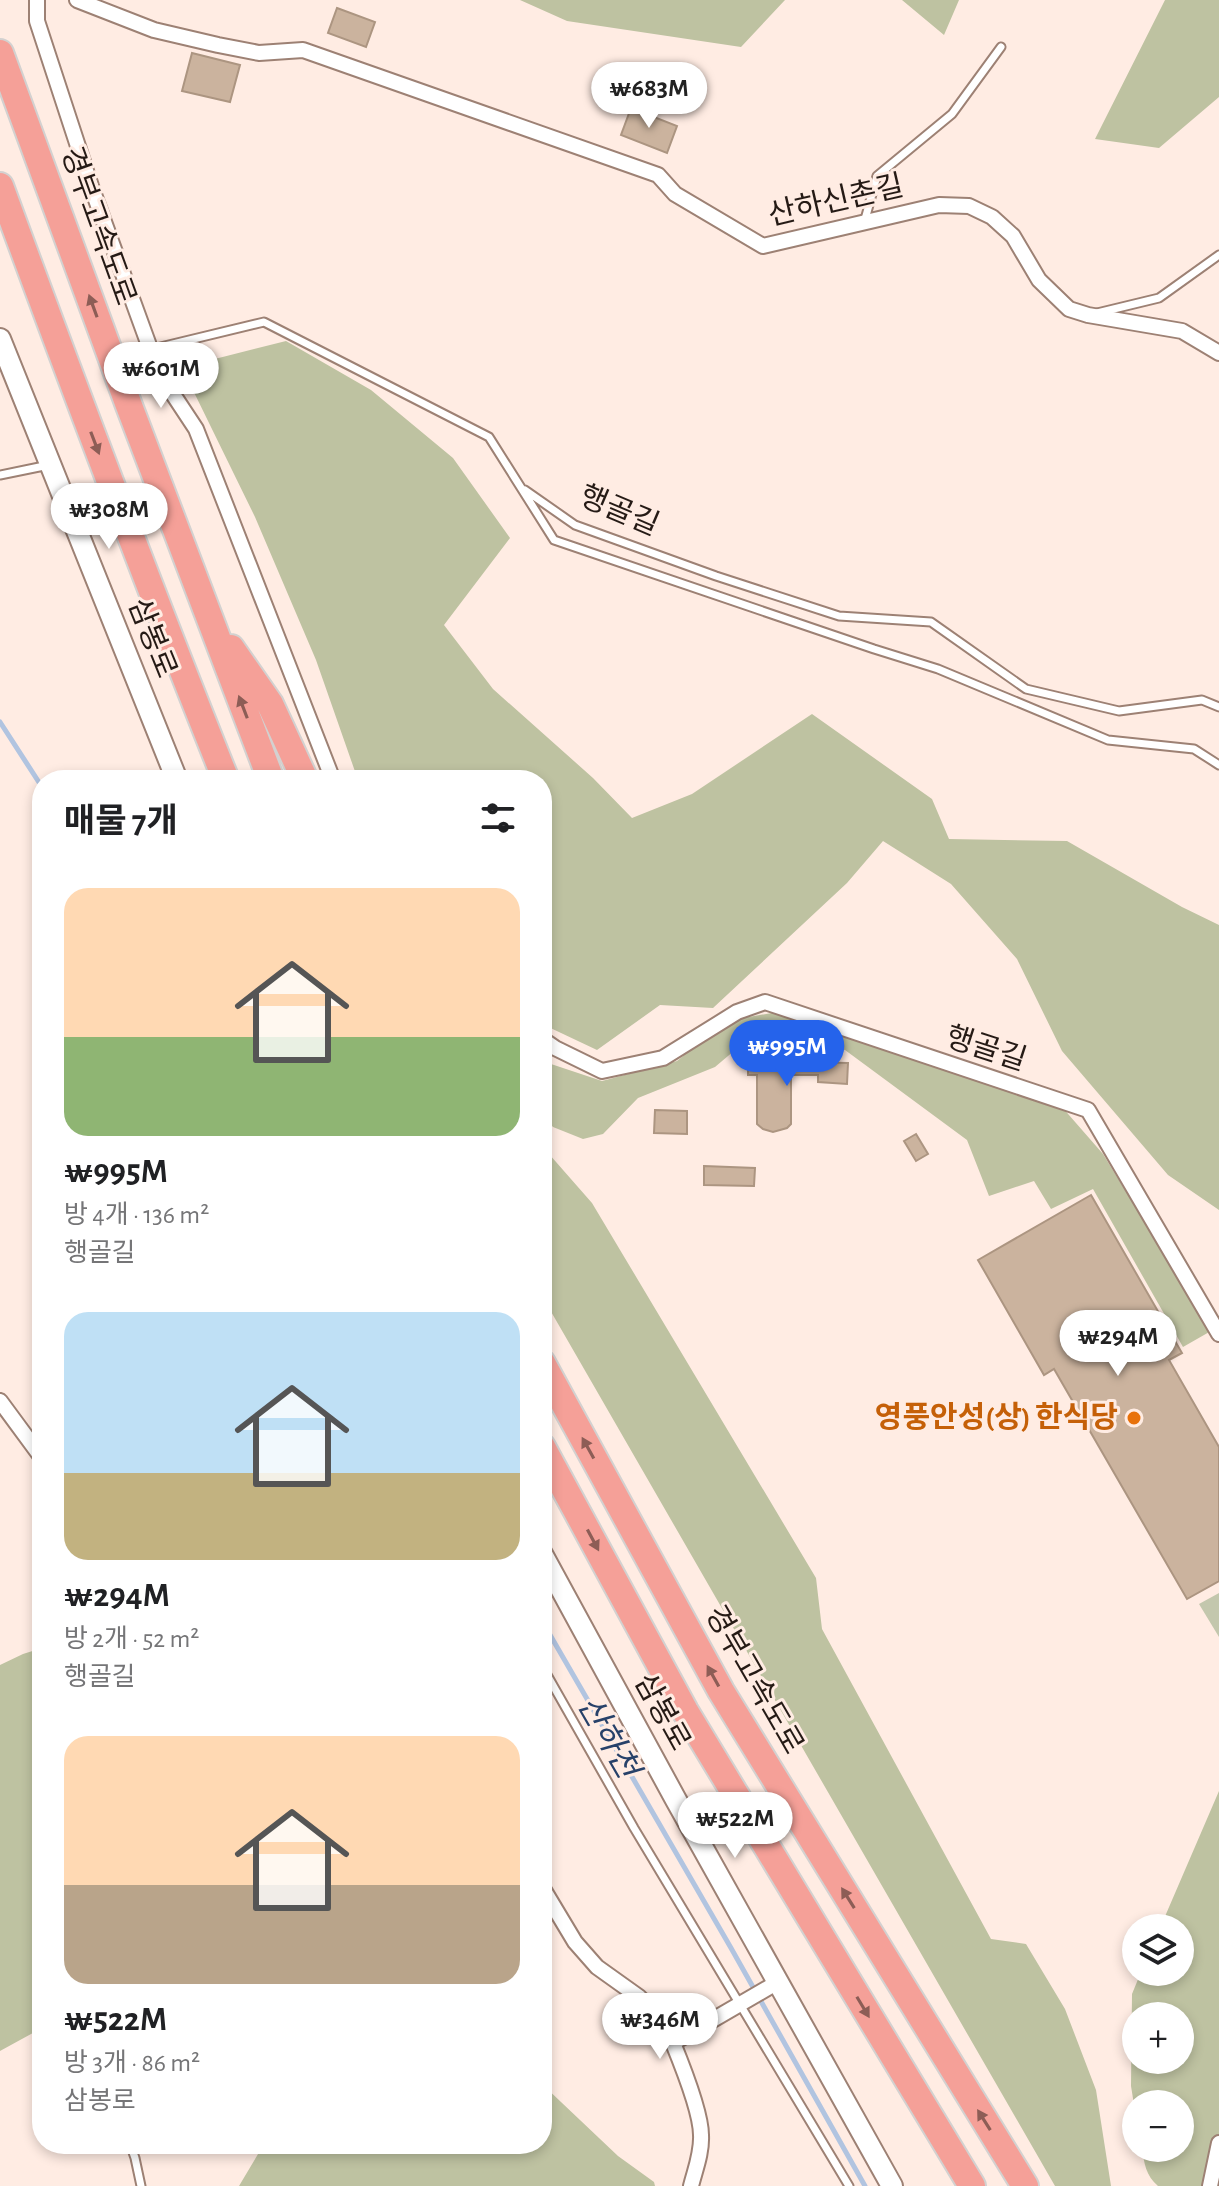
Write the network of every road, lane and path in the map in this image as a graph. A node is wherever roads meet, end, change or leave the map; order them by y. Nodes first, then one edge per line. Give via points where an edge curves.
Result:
1 (37, 0) edge
2 (77, 0) edge
3 (1001, 47) dead end
4 (0, 53) edge
5 (0, 186) edge
6 (864, 223) junction
7 (1219, 255) edge
8 (1088, 315) junction
9 (0, 339) edge
10 (152, 349) junction
11 (1219, 353) edge
12 (50, 465) junction
13 (0, 475) edge
14 (520, 486) junction
15 (206, 613) junction
16 (1219, 707) edge
17 (1219, 765) edge
18 (173, 770) edge
19 (222, 770) edge
20 (267, 770) edge
21 (300, 770) edge
22 (329, 770) edge
23 (552, 1046) edge
24 (1219, 1334) edge
25 (552, 1381) edge
26 (0, 1401) edge
27 (32, 1444) edge
28 (552, 1465) edge
29 (552, 1572) edge
30 (552, 1683) edge
31 (552, 1904) edge
32 (778, 1982) junction
33 (743, 2002) junction
34 (673, 2043) junction
35 (1219, 2143) edge
36 (134, 2154) edge
37 (141, 2186) edge
38 (691, 2186) edge
39 (849, 2186) edge
40 (892, 2186) edge
41 (972, 2186) edge
42 (1025, 2186) edge
43 (1210, 2186) edge

1 - 10 street via 37,21 76,141
2 - 6 street, 산하신촌길 via 154,30 218,45 259,53 303,50 658,175 675,194 763,246
3 - 6 lane via 952,114 877,176
15 -> 4 highway, 경부고속도로
5 -> 19 highway
6 - 8 street, 산하신촌길 via 939,205 969,206 1013,236 1039,280 1069,309
7 - 8 lane via 1159,298
8 - 11 street, 산하신촌길 via 1182,331
9 - 12 main road, 삼봉로
10 - 14 lane, 행골길 via 264,322 489,437
10 - 22 street via 159,373 196,429
12 - 13 lane
12 - 18 main road, 삼봉로
14 - 16 lane, 행골길 via 575,525 730,581 839,616 931,622 1026,689 1119,711 1202,700
14 - 17 lane via 554,540 938,669 1108,740 1194,749
20 -> 15 highway, 경부고속도로
15 - 21 highway via 270,704
23 - 24 street, 행골길 via 602,1071 663,1058 737,1012 765,1002 1088,1110
42 -> 25 highway, 경부고속도로 via 721,1691
26 - 27 street
28 -> 41 highway via 685,1711
29 - 32 main road, 삼봉로
30 - 33 lane
31 - 34 street via 575,1942 597,1967 652,2010
32 - 33 street
32 - 40 main road, 삼봉로
33 - 34 street
33 - 39 lane
34 - 38 street via 701,2125
35 - 43 street
36 - 37 lane

